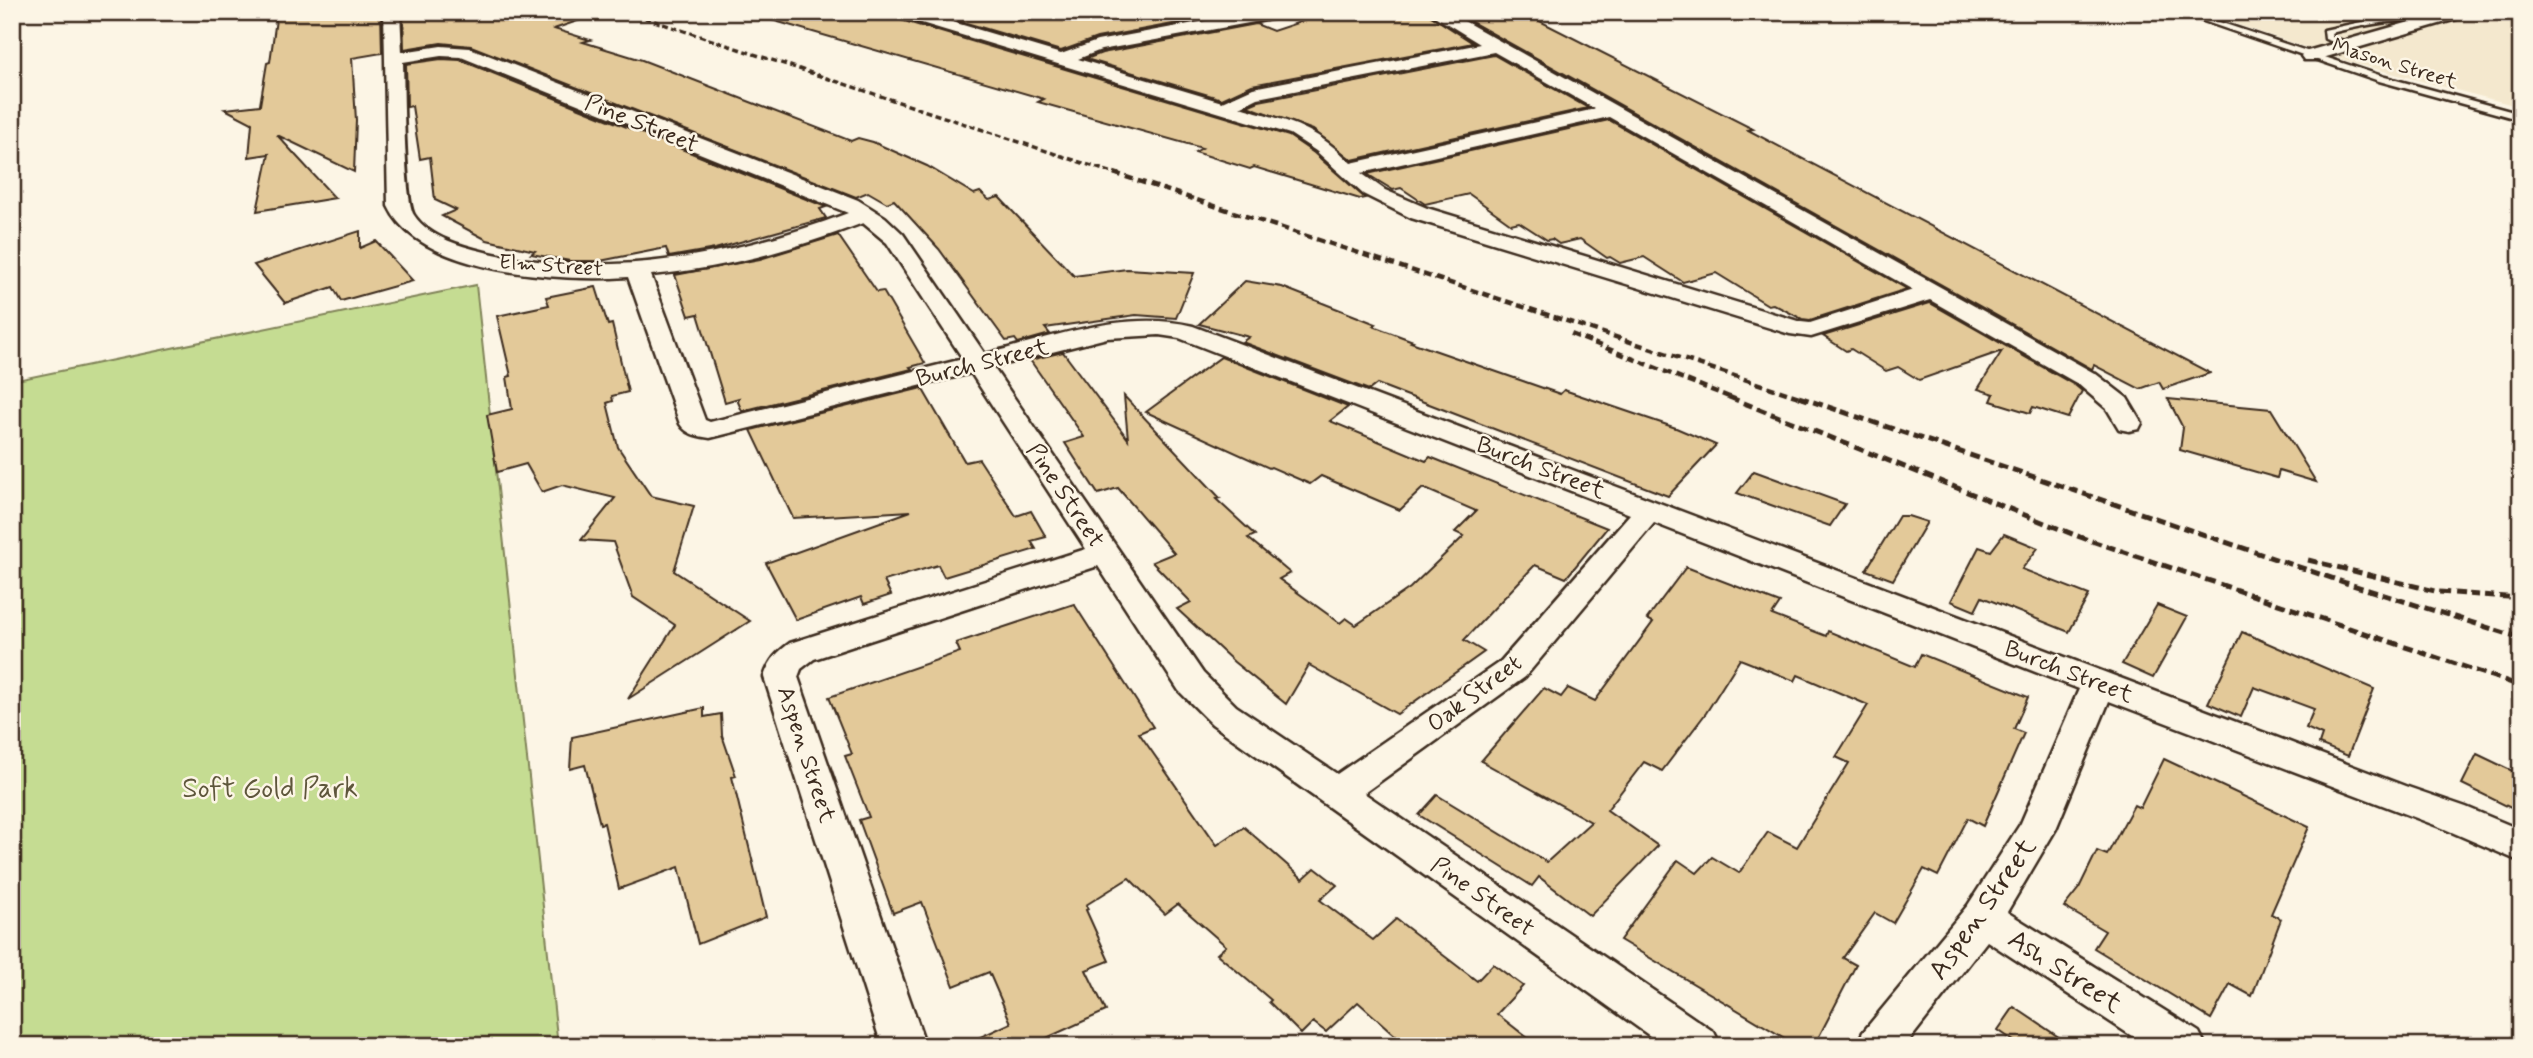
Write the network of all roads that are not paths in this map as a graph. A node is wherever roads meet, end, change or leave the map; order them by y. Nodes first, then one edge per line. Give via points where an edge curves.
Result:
1 (392, 12) edge
2 (901, 12) edge
3 (1282, 12) edge
4 (1436, 12) edge
5 (2181, 12) edge
6 (2464, 12) edge
7 (2438, 19) junction
8 (2347, 45) junction
9 (1496, 46) junction
10 (2310, 56) junction
11 (394, 58) junction
12 (1062, 60) junction
13 (1223, 108) junction
14 (1612, 111) junction
15 (2521, 117) edge
16 (1347, 170) junction
17 (866, 214) junction
18 (637, 269) junction
19 (1932, 292) junction
20 (978, 363) junction
21 (2129, 422) dead end
22 (1650, 509) junction
23 (1105, 553) junction
24 (2099, 683) junction
25 (1336, 794) junction
26 (2521, 847) edge
27 (1982, 916) junction
28 (904, 1046) edge
29 (1699, 1046) edge
30 (1878, 1046) edge
31 (2185, 1046) edge

1 - 11 street, Elm Street
2 - 12 street
3 - 12 street via 1097,46
4 - 9 street
5 - 10 lane, Mason Street
6 - 7 street
7 - 8 street
7 - 8 lane via 2381,17 2327,32 2329,39
8 - 10 street
9 - 13 street via 1253,94
9 - 14 street
10 - 15 lane, Mason Street
11 - 17 street, Pine Street via 464,52
11 - 18 street, Elm Street via 399,206 410,224 452,250 494,261 558,270
12 - 13 street
13 - 16 street via 1312,137
14 - 16 street
14 - 19 street
16 - 19 street via 1370,189 1419,213 1800,329 1811,330
17 - 18 street, Elm Street via 751,252
17 - 20 street, Pine Street via 895,239
18 - 20 street, Burch Street via 692,424 699,428
19 - 21 street via 2087,379 2118,404
20 - 22 street, Burch Street via 1107,331 1184,331
20 - 23 street, Pine Street
22 - 24 street, Burch Street
22 - 25 street, Oak Street via 1513,669
23 - 25 street, Pine Street via 1200,690 1224,715
23 - 28 street, Aspen Street via 802,651 786,663 780,677
24 - 26 street, Burch Street
24 - 27 street, Aspen Street via 2037,829
25 - 29 street, Pine Street
27 - 30 street, Aspen Street
27 - 31 street, Ash Street

